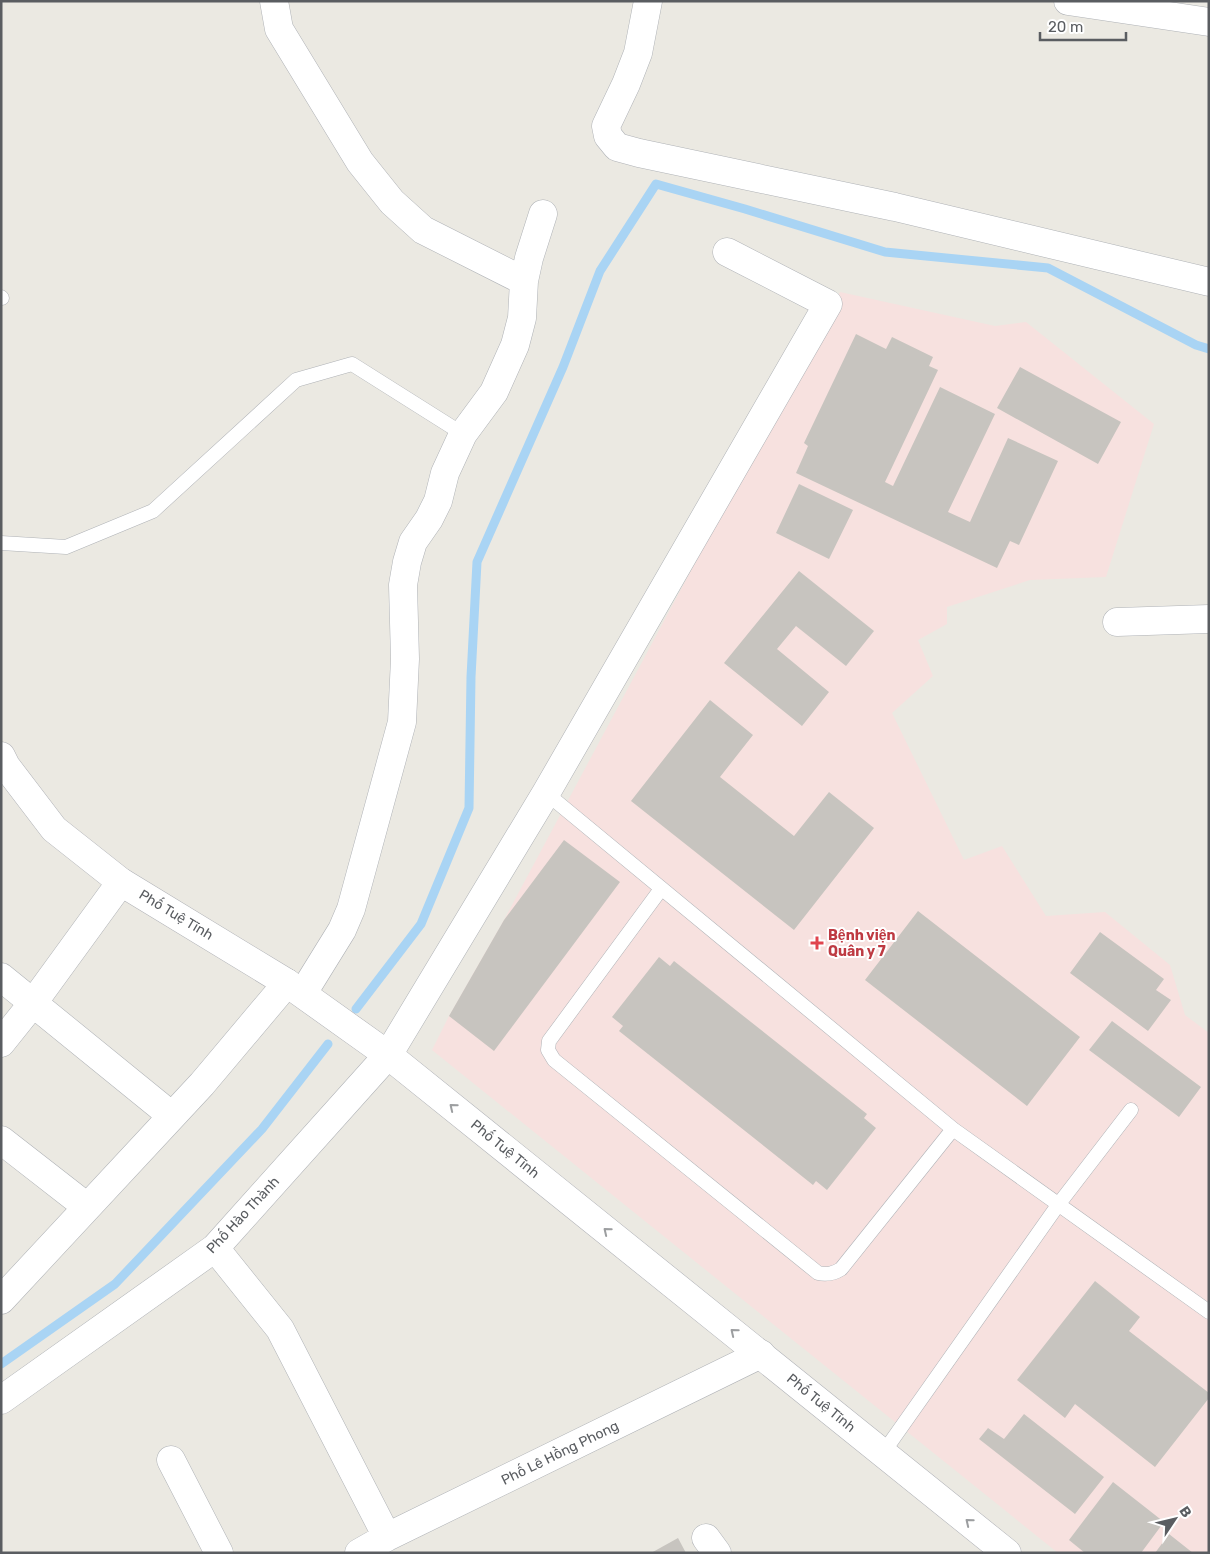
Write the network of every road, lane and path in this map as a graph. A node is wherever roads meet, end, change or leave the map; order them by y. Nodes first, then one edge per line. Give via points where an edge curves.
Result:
1 (648, 1) edge
2 (1068, 1) edge
3 (276, 2) edge
4 (1209, 22) edge
5 (543, 214) dead end
6 (727, 252) dead end
7 (524, 281) junction
8 (1209, 282) edge
9 (463, 434) junction
10 (1, 543) edge
11 (1209, 620) edge
12 (1117, 622) dead end
13 (3, 766) edge
14 (546, 793) junction
15 (121, 882) junction
16 (661, 889) junction
17 (1, 977) edge
18 (295, 988) junction
19 (33, 1003) junction
20 (1, 1043) edge
21 (388, 1055) junction
22 (1131, 1110) dead end
23 (172, 1116) junction
24 (953, 1129) junction
25 (1, 1140) edge
26 (1058, 1205) junction
27 (87, 1206) junction
28 (215, 1248) junction
29 (1, 1300) edge
30 (1209, 1312) edge
31 (761, 1354) junction
32 (1, 1400) edge
33 (883, 1453) junction
34 (171, 1460) dead end
35 (387, 1537) junction
36 (998, 1550) edge
37 (219, 1553) edge
38 (359, 1553) edge

1 - 8 street via 638,53 606,126 608,136 617,147 895,207
2 - 4 street
3 - 7 street via 279,29 360,162 392,202 423,230
5 - 7 street
6 - 14 street, Phố Hào Thành via 828,304
7 - 9 street via 522,318 515,345 494,392
9 - 10 lane via 352,364 296,380 153,511 66,547
9 - 18 street via 445,473 438,501 413,542 407,562 403,585 405,659 402,722 351,909 342,930
11 - 12 street
13 - 15 street, Phố Tuệ Tĩnh via 54,829
14 - 16 lane
14 - 21 street, Phố Hào Thành
15 - 18 street, Phố Tuệ Tĩnh
15 - 19 street
16 - 24 lane
16 - 24 lane via 549,1042 548,1050 554,1060 818,1273 825,1275 841,1269
17 - 19 street
18 - 21 street, Phố Tuệ Tĩnh
18 - 23 street
19 - 20 street
19 - 23 street
21 - 28 street, Phố Hào Thành
31 -> 21 street, Phố Tuệ Tĩnh
22 - 26 lane
23 - 27 street
24 - 26 lane
25 - 27 street
26 - 30 lane
26 - 33 lane
27 - 29 street
28 - 32 street, Phố Hào Thành
28 - 35 street via 280,1329
31 - 33 street, Phố Tuệ Tĩnh
31 - 35 street, Phố Lê Hồng Phong
36 -> 33 street, Phố Tuệ Tĩnh
34 - 37 street
35 - 38 street, Phố Lê Hồng Phong

